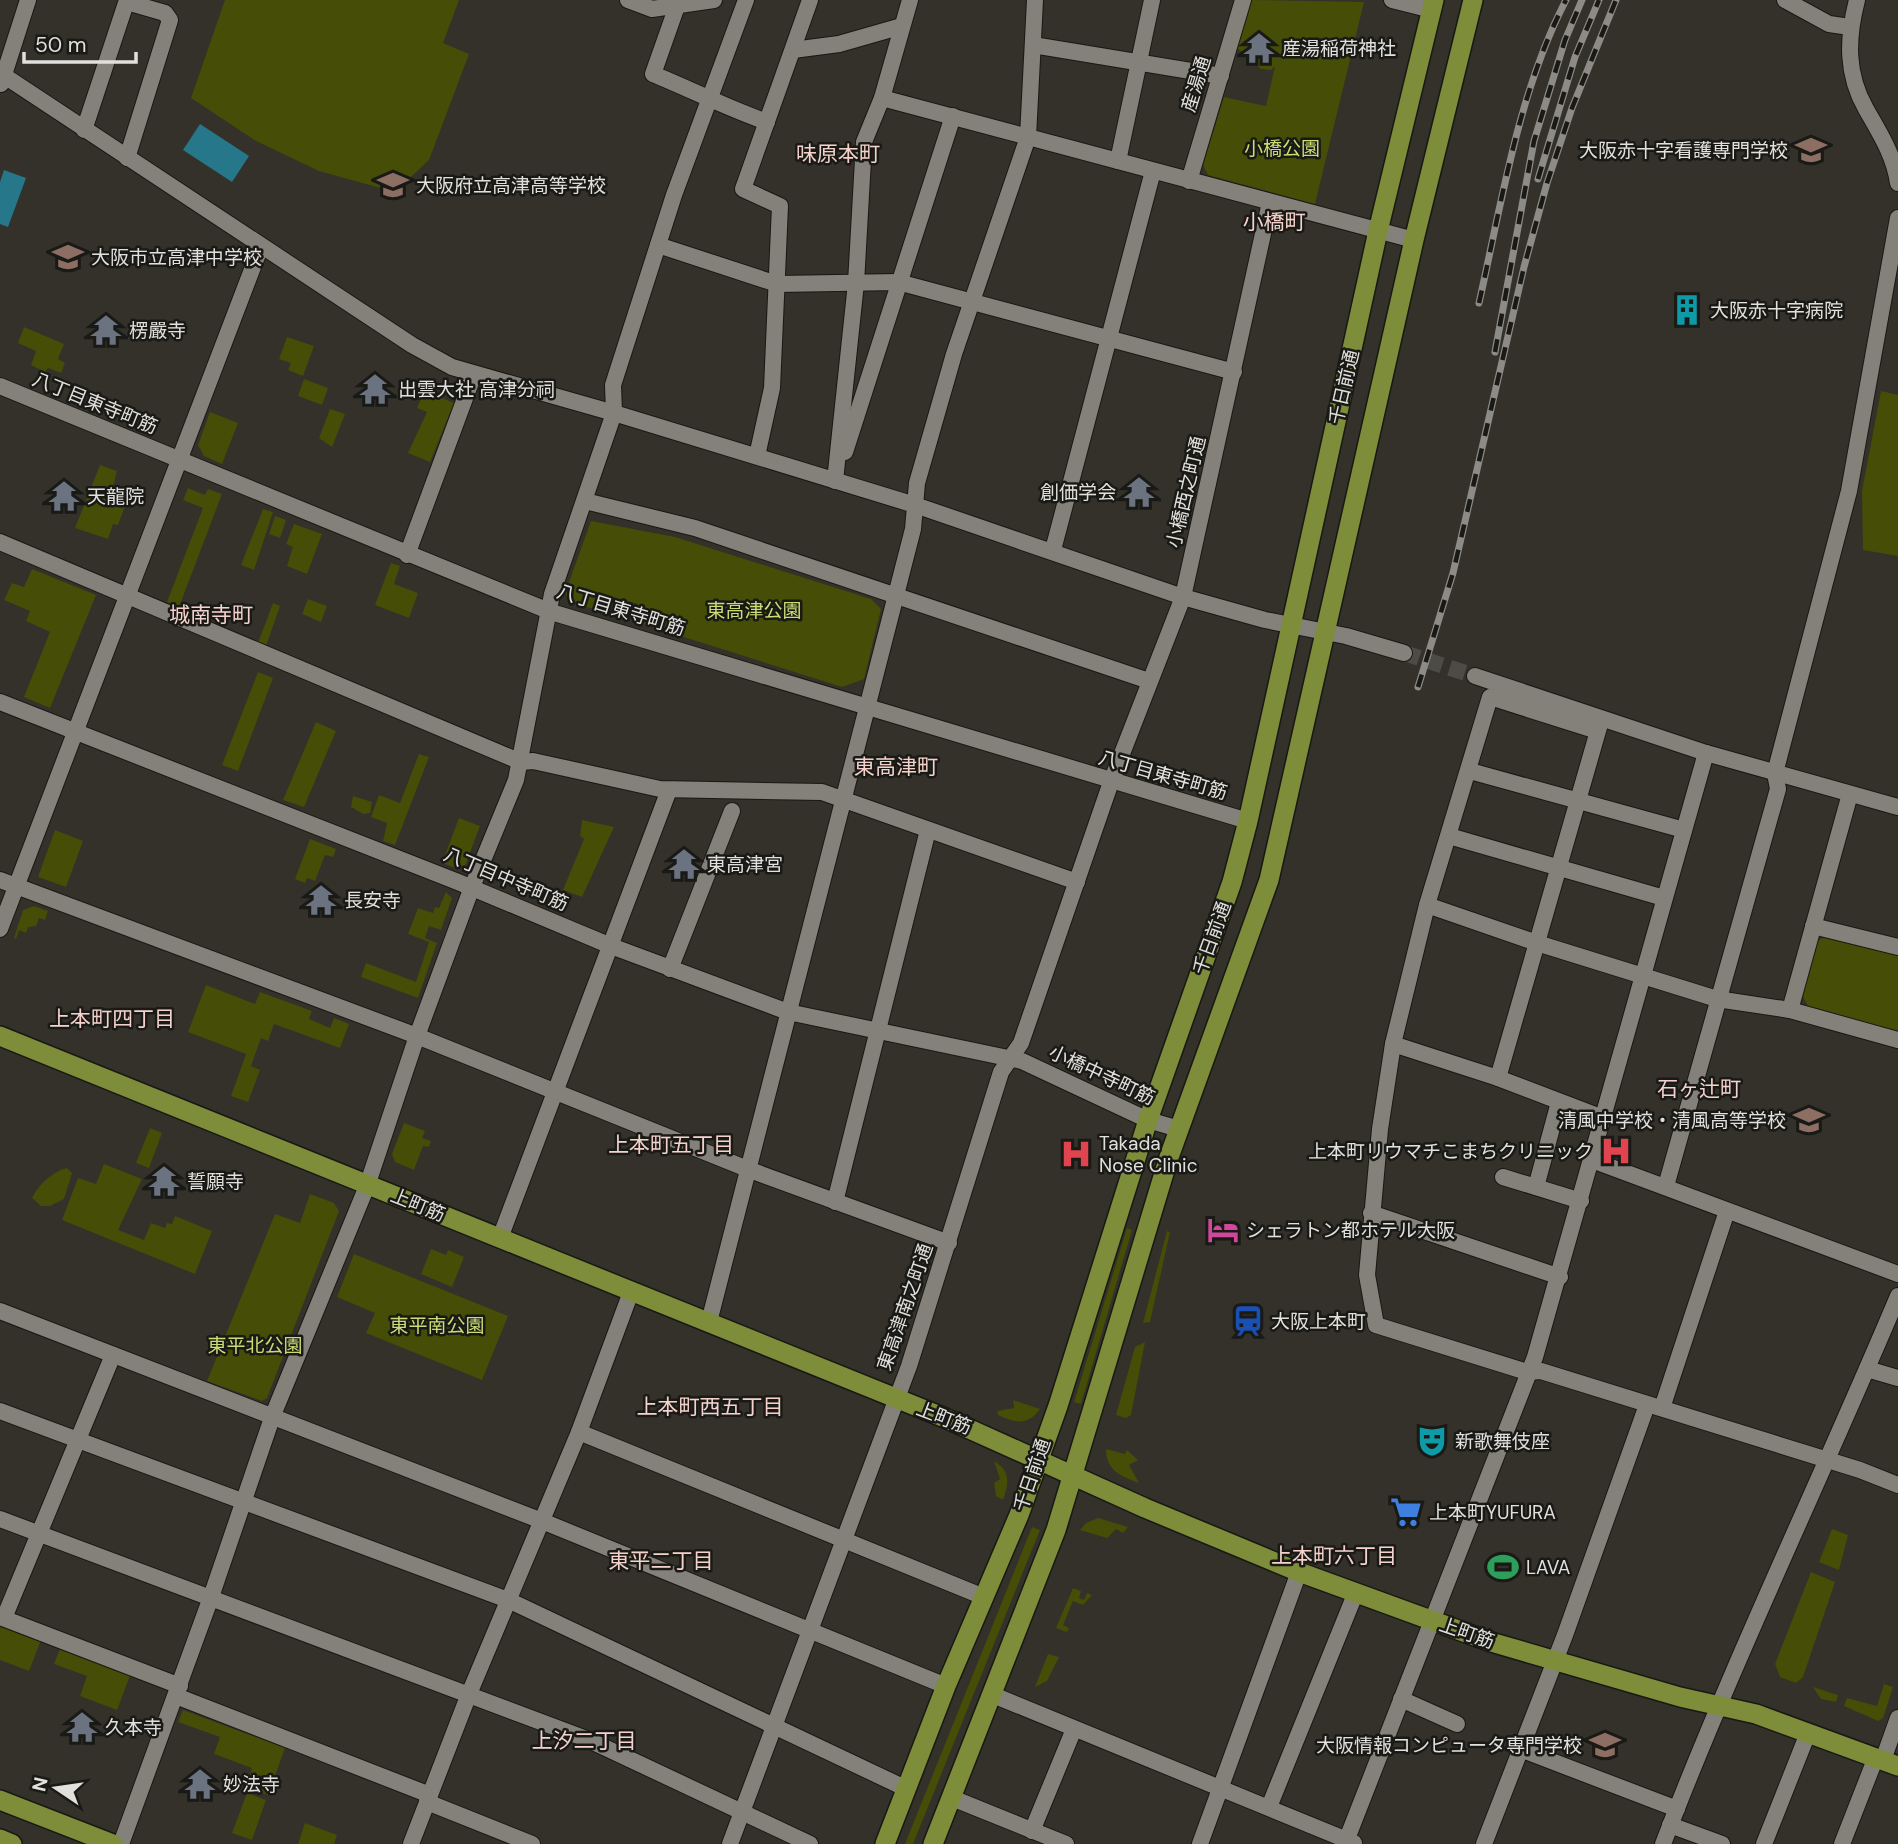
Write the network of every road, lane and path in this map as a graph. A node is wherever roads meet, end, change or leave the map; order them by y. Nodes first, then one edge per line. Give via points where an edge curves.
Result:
1 (28, 0) edge
2 (714, 0) edge
3 (746, 0) edge
4 (810, 0) edge
5 (910, 0) edge
6 (1035, 0) edge
7 (1152, 0) edge
8 (1243, 0) edge
9 (1392, 0) edge
10 (1473, 0) edge
11 (1785, 0) edge
12 (1857, 0) edge
13 (127, 1) edge
14 (636, 1) edge
15 (1433, 5) edge
16 (677, 6) junction
17 (902, 26) junction
18 (1850, 27) junction
19 (1033, 45) junction
20 (793, 50) junction
21 (1138, 63) junction
22 (1221, 76) junction
23 (1, 78) edge
24 (709, 96) junction
25 (882, 98) junction
26 (953, 116) junction
27 (767, 122) junction
28 (84, 130) junction
29 (1028, 137) junction
30 (128, 158) junction
31 (1118, 161) junction
32 (1153, 171) junction
33 (1189, 181) junction
34 (1898, 183) edge
35 (1270, 202) junction
36 (1898, 218) edge
37 (1378, 231) junction
38 (1414, 240) junction
39 (658, 245) junction
40 (261, 246) junction
41 (898, 282) junction
42 (856, 283) junction
43 (776, 284) junction
44 (971, 302) junction
45 (1109, 339) junction
46 (1234, 372) junction
47 (474, 374) junction
48 (0, 386) edge
49 (614, 413) junction
50 (757, 456) junction
51 (178, 459) junction
52 (835, 481) junction
53 (585, 501) junction
54 (915, 505) junction
55 (0, 542) edge
56 (1053, 550) junction
57 (407, 555) junction
58 (896, 596) junction
59 (1183, 597) junction
60 (127, 598) junction
61 (551, 612) junction
62 (1291, 625) junction
63 (1325, 632) junction
64 (1404, 653) tunnel mouth
65 (1475, 676) tunnel mouth
66 (1149, 681) junction
67 (0, 702) edge
68 (868, 707) junction
69 (1599, 725) junction
70 (76, 733) junction
71 (1706, 753) junction
72 (521, 762) junction
73 (1469, 771) junction
74 (1775, 774) junction
75 (1111, 782) junction
76 (669, 790) junction
77 (1850, 794) junction
78 (843, 797) junction
79 (736, 801) junction
80 (1577, 801) junction
81 (1898, 807) edge
82 (1248, 821) junction
83 (928, 830) junction
84 (1684, 830) junction
85 (1449, 836) junction
86 (1558, 868) junction
87 (0, 880) edge
88 (1077, 882) junction
89 (18, 887) junction
90 (472, 887) junction
91 (1664, 898) junction
92 (1427, 905) junction
93 (1813, 926) junction
94 (0, 929) edge
95 (1537, 943) junction
96 (611, 946) junction
97 (1898, 947) edge
98 (670, 969) junction
99 (1641, 977) junction
100 (1717, 999) junction
101 (1790, 1010) junction
102 (788, 1012) junction
103 (878, 1033) junction
104 (0, 1036) edge
105 (417, 1036) junction
106 (1898, 1040) edge
107 (1392, 1044) junction
108 (1008, 1058) junction
109 (1498, 1078) junction
110 (556, 1091) junction
111 (1559, 1102) junction
112 (1603, 1118) junction
113 (1148, 1120) junction
114 (1179, 1129) junction
115 (1592, 1160) junction
116 (750, 1170) junction
117 (1503, 1177) dead end
118 (367, 1186) junction
119 (1666, 1186) junction
120 (1536, 1187) junction
121 (1581, 1201) junction
122 (835, 1202) junction
123 (1727, 1211) junction
124 (1371, 1213) junction
125 (500, 1238) junction
126 (949, 1243) junction
127 (1898, 1274) edge
128 (1560, 1277) junction
129 (631, 1292) junction
130 (1898, 1296) edge
131 (0, 1311) edge
132 (709, 1322) junction
133 (113, 1355) junction
134 (1867, 1369) junction
135 (1527, 1372) junction
136 (1898, 1378) edge
137 (896, 1400) junction
138 (1655, 1407) junction
139 (0, 1411) edge
140 (273, 1415) junction
141 (579, 1432) junction
142 (77, 1440) junction
143 (1037, 1459) junction
144 (1827, 1460) junction
145 (1073, 1475) junction
146 (1898, 1485) edge
147 (244, 1503) junction
148 (0, 1519) edge
149 (542, 1521) junction
150 (38, 1533) junction
151 (844, 1540) junction
152 (1299, 1572) junction
153 (1356, 1592) junction
154 (984, 1597) junction
155 (210, 1600) junction
156 (508, 1600) junction
157 (2, 1617) edge
158 (1432, 1621) junction
159 (811, 1631) junction
160 (1554, 1660) junction
161 (946, 1686) junction
162 (178, 1691) junction
163 (469, 1694) junction
164 (993, 1695) junction
165 (1401, 1699) junction
166 (1718, 1705) junction
167 (1898, 1718) edge
168 (1457, 1724) dead end
169 (775, 1728) junction
170 (1074, 1729) junction
171 (1808, 1733) junction
172 (1520, 1749) junction
173 (1886, 1761) edge
174 (1220, 1786) junction
175 (906, 1788) junction
176 (428, 1798) junction
177 (952, 1798) junction
178 (0, 1800) edge
179 (1269, 1807) junction
180 (1677, 1809) junction
181 (741, 1814) junction
182 (1670, 1825) junction
183 (1032, 1830) junction
184 (0, 1839) edge
185 (1349, 1843) edge
186 (12, 1844) edge
187 (113, 1844) edge
188 (121, 1844) edge
189 (411, 1844) edge
190 (533, 1844) edge
191 (730, 1844) edge
192 (810, 1844) edge
193 (885, 1844) edge
194 (933, 1844) edge
195 (1066, 1844) edge
196 (1200, 1844) edge
197 (1484, 1844) edge
198 (1663, 1844) edge
199 (1722, 1844) edge
200 (1764, 1844) edge
201 (1842, 1844) edge

1 - 23 street
2 - 16 street
3 - 24 street
4 - 20 street
5 - 17 street
6 - 19 street
7 - 21 street
8 - 22 street, 産湯通
9 - 15 street
10 - 38 main road, 千日前通
11 - 18 street via 1829,24
12 - 18 street
13 - 28 street
13 - 30 street via 165,13 170,20
14 - 16 street via 652,9
15 - 37 main road, 千日前通
16 - 24 street via 653,75
17 - 20 street via 839,44
17 - 25 street
18 - 34 street via 1852,76 1895,164
19 - 21 street
19 - 29 street
20 - 27 street
21 - 22 street
21 - 31 street
22 - 33 street, 産湯通
23 - 28 street
24 - 27 street via 716,104
24 - 39 street
25 - 26 street
25 - 42 street via 864,142
26 - 29 street
26 - 41 street
27 - 43 street via 743,189 780,206
28 - 30 street
29 - 31 street
29 - 44 street
30 - 40 street
31 - 32 street
32 - 33 street
32 - 45 street
33 - 35 street
35 - 37 street
35 - 46 street, 小橋西之町通
36 - 74 street via 1849,491
37 - 38 street
37 - 62 main road, 千日前通
38 - 63 main road, 千日前通
39 - 43 street
39 - 49 street via 613,385
40 - 47 street via 435,359
40 - 51 street
41 - 42 street
41 - 44 street
41 - 52 street
42 - 43 street
42 - 52 street
43 - 50 street via 772,388
44 - 45 street
44 - 54 street via 916,483
45 - 46 street
45 - 56 street
46 - 59 street, 小橋西之町通
47 - 49 street
47 - 57 street
48 - 51 street, 八丁目東寺町筋
49 - 50 street
49 - 53 street
50 - 52 street
51 - 57 street, 八丁目東寺町筋
51 - 60 street
52 - 54 street
53 - 58 street via 695,528
53 - 61 street via 552,594
54 - 56 street
54 - 58 street
55 - 60 street
56 - 59 street
57 - 61 street, 八丁目東寺町筋
58 - 66 street
58 - 68 street
59 - 62 street
59 - 66 street, 小橋西之町通
60 - 70 street
60 - 72 street
61 - 68 street, 八丁目東寺町筋
61 - 72 street
62 - 63 street
62 - 82 main road, 千日前通
63 - 64 street
63 - 114 main road, 千日前通 via 1269,880
65 - 69 street
66 - 75 street, 小橋西之町通
67 - 70 street, 八丁目中寺町筋
68 - 75 street, 八丁目東寺町筋
68 - 78 street
69 - 71 street
69 - 73 street via 1490,697
69 - 80 street
70 - 89 street
70 - 90 street, 八丁目中寺町筋
71 - 74 street
71 - 84 street
72 - 76 street
72 - 90 street
73 - 80 street
73 - 85 street
74 - 77 street
74 - 100 street via 1778,789
75 - 82 street, 八丁目東寺町筋
75 - 88 street, 東高津南之町通
76 - 79 street
76 - 96 street
77 - 81 street
77 - 93 street
78 - 79 street via 822,792
78 - 83 street
78 - 102 street
79 - 98 street
80 - 84 street
80 - 86 street
82 - 113 main road, 千日前通 via 1232,881
83 - 88 street
83 - 103 street
84 - 91 street
85 - 86 street
85 - 92 street
86 - 91 street
86 - 95 street
87 - 89 street
88 - 108 street, 東高津南之町通 via 1021,1042
89 - 94 street
89 - 105 street
90 - 96 street, 八丁目中寺町筋
90 - 105 street
91 - 99 street
92 - 95 street
92 - 107 street
93 - 97 street
93 - 101 street
95 - 99 street
95 - 109 street
96 - 98 street, 八丁目中寺町筋
96 - 110 street
98 - 102 street, 八丁目中寺町筋
99 - 100 street
99 - 112 street
100 - 101 street
100 - 119 street
101 - 106 street
102 - 103 street, 八丁目中寺町筋
102 - 116 street
103 - 108 street, 八丁目中寺町筋
103 - 122 street
104 - 118 main road, 上町筋
105 - 110 street
105 - 118 street
107 - 109 street
107 - 124 street
108 - 113 street, 小橋中寺町筋 via 1022,1060
108 - 126 street, 東高津南之町通
109 - 111 street
110 - 116 street
110 - 125 street
111 - 112 street
111 - 120 street
112 - 115 street
113 - 114 street, 小橋中寺町筋
113 - 143 main road, 千日前通
114 - 145 main road, 千日前通
115 - 119 street
115 - 121 street
116 - 122 street
116 - 132 street
117 - 120 street
118 - 125 main road, 上町筋
118 - 140 street
119 - 123 street
120 - 121 street
121 - 128 street
122 - 126 street
123 - 127 street
123 - 138 street
124 - 128 street
124 - 135 street via 1367,1275 1376,1325
125 - 129 main road, 上町筋
126 - 137 street, 東高津南之町通
128 - 135 street
129 - 132 main road, 上町筋
129 - 141 street
130 - 134 street
131 - 133 street
132 - 137 main road, 上町筋
133 - 140 street
133 - 142 street
134 - 136 street
134 - 144 street
135 - 138 street via 1541,1371
135 - 158 street
137 - 143 main road, 上町筋
137 - 151 street, 東高津南之町通
138 - 144 street
138 - 160 street
139 - 142 street
140 - 147 street
140 - 149 street
141 - 149 street
141 - 151 street
142 - 147 street
142 - 150 street
143 - 145 main road, 上町筋
143 - 154 main road, 千日前通
144 - 146 street
144 - 166 street
145 - 152 main road, 上町筋
145 - 164 main road, 千日前通
147 - 155 street
147 - 156 street
148 - 150 street
149 - 156 street
149 - 159 street
150 - 155 street
150 - 157 street
151 - 154 street
151 - 159 street, 東高津南之町通
152 - 153 main road, 上町筋
152 - 174 street
153 - 158 main road, 上町筋
153 - 179 street
154 - 161 main road, 千日前通
155 - 162 street
155 - 163 street
156 - 163 street
156 - 169 street
157 - 162 street
158 - 160 main road, 上町筋
158 - 165 street
159 - 161 street
159 - 169 street, 東高津南之町通
160 - 166 main road, 上町筋
160 - 172 street
161 - 175 main road, 千日前通
162 - 176 street
162 - 188 street
163 - 176 street
163 - 181 street via 589,1740
164 - 170 street
164 - 177 main road, 千日前通
165 - 168 street
165 - 185 street
166 - 171 main road, 上町筋
166 - 180 street
167 - 173 street
169 - 175 street
169 - 181 street, 東高津南之町通
170 - 174 street
170 - 183 street
171 - 173 main road, 上町筋
171 - 200 street
172 - 180 street
172 - 197 street
173 - 201 street
174 - 179 street
174 - 196 street
175 - 193 main road, 千日前通
176 - 189 street
176 - 190 street
177 - 183 street
177 - 194 main road, 千日前通
178 - 187 main road
179 - 185 street
180 - 182 street
181 - 191 street, 東高津南之町通
181 - 192 street
182 - 198 street
182 - 199 street
183 - 195 street
184 - 186 main road

